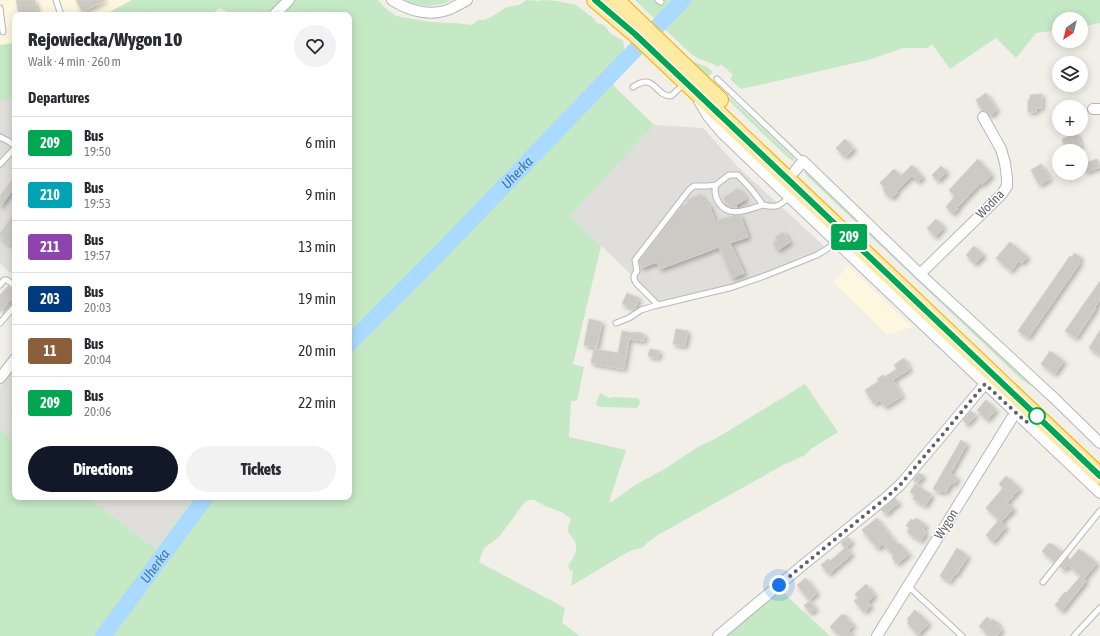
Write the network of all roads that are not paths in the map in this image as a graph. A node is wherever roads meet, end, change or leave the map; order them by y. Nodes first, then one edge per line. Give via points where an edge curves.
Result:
1 (56, 0) edge
2 (289, 0) edge
3 (392, 0) edge
4 (467, 0) edge
5 (595, 0) edge
6 (616, 0) edge
7 (0, 8) edge
8 (60, 12) edge
9 (277, 12) edge
10 (639, 30) junction
11 (2, 32) dead end
12 (655, 45) junction
13 (717, 79) dead end
14 (690, 86) junction
15 (633, 87) dead end
16 (982, 118) dead end
17 (0, 137) edge
18 (12, 144) edge
19 (12, 150) edge
20 (0, 164) edge
21 (799, 166) junction
22 (716, 185) junction
23 (790, 197) junction
24 (763, 205) junction
25 (836, 242) junction
26 (920, 274) junction
27 (12, 284) edge
28 (0, 285) edge
29 (658, 305) junction
30 (12, 309) edge
31 (0, 323) edge
32 (616, 323) dead end
33 (12, 363) edge
34 (0, 378) edge
35 (985, 384) junction
36 (1016, 413) junction
37 (1100, 443) edge
38 (1100, 462) edge
39 (1100, 476) edge
40 (1100, 493) edge
41 (1100, 511) edge
42 (1043, 582) dead end
43 (908, 586) junction
44 (1100, 608) edge
45 (718, 636) edge
46 (877, 636) edge
47 (962, 636) edge
48 (1074, 636) edge

1 - 8 lane
2 - 9 street
3 - 4 street via 410,9 432,13
5 - 10 highway
6 - 10 highway
7 - 11 lane
10 - 12 highway
12 - 14 highway
12 - 21 highway
13 - 21 lane
14 - 15 lane via 671,96 666,96 647,82 638,83
14 - 23 street via 708,116 723,134
14 - 39 highway
16 - 26 street, Wodna via 1001,149 1007,186 1002,194
17 - 18 lane
19 - 20 lane
21 - 26 street
21 - 38 highway
22 - 24 lane via 729,175 738,176
22 - 24 lane via 719,204 731,213
22 - 29 lane via 694,186 689,190 636,260 637,271 634,279
23 - 24 lane via 779,206
23 - 25 street
25 - 29 lane via 817,255 732,287
25 - 35 street
26 - 37 street
27 - 28 lane via 4,280
29 - 32 lane via 641,310
30 - 31 lane
33 - 34 street
35 - 36 street
35 - 45 street via 901,484
36 - 40 street
36 - 43 street, Wygon
41 - 42 lane
43 - 46 street, Wygon
43 - 47 lane
44 - 48 lane

